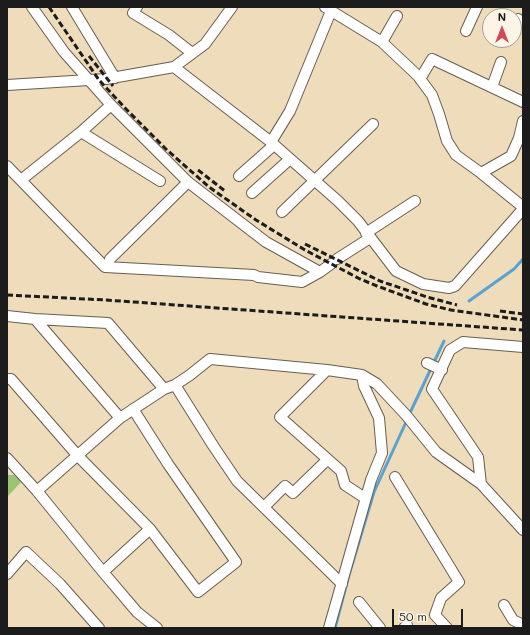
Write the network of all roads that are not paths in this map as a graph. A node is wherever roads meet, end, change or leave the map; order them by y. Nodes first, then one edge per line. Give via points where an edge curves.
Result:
1 (32, 7) edge
2 (72, 7) edge
3 (137, 7) edge
4 (232, 7) edge
5 (477, 7) edge
6 (328, 9) edge
7 (397, 16) dead end
8 (466, 31) dead end
9 (382, 42) junction
10 (192, 54) junction
11 (501, 62) dead end
12 (174, 67) junction
13 (115, 78) junction
14 (420, 79) junction
15 (88, 80) junction
16 (7, 85) edge
17 (492, 87) junction
18 (522, 99) edge
19 (111, 105) junction
20 (523, 121) edge
21 (373, 124) dead end
22 (81, 132) junction
23 (272, 144) junction
24 (290, 159) junction
25 (9, 172) edge
26 (481, 173) junction
27 (240, 176) dead end
28 (21, 180) junction
29 (314, 180) junction
30 (160, 181) dead end
31 (188, 182) junction
32 (252, 193) dead end
33 (414, 200) dead end
34 (523, 208) edge
35 (282, 212) dead end
36 (368, 236) junction
37 (110, 259) dead end
38 (320, 272) junction
39 (7, 316) edge
40 (35, 319) junction
41 (523, 347) edge
42 (328, 370) junction
43 (362, 375) junction
44 (7, 379) edge
45 (174, 385) junction
46 (164, 389) junction
47 (133, 409) junction
48 (120, 418) junction
49 (78, 456) junction
50 (7, 458) edge
51 (327, 460) junction
52 (395, 477) dead end
53 (481, 484) junction
54 (37, 491) junction
55 (365, 498) junction
56 (264, 507) junction
57 (150, 529) junction
58 (523, 530) edge
59 (103, 572) junction
60 (7, 574) edge
61 (342, 584) junction
62 (359, 602) dead end
63 (504, 605) dead end
64 (523, 625) edge
65 (99, 628) edge
66 (157, 628) edge
67 (329, 628) edge
68 (380, 628) edge
69 (447, 628) edge

1 - 15 street
2 - 13 street
3 - 10 street via 133,13 169,35
4 - 10 street via 205,44
5 - 8 street
6 - 9 street
6 - 23 street via 290,112
7 - 9 street
9 - 14 street
10 - 12 street
11 - 17 street
12 - 13 street
12 - 23 street
13 - 15 street
14 - 17 street via 432,59
14 - 26 street via 432,96 450,146 456,155
15 - 16 street
15 - 19 street
17 - 18 street
19 - 22 street
19 - 31 street
20 - 26 street via 511,156
21 - 29 street
22 - 28 street
22 - 30 street
23 - 24 street
23 - 27 street
24 - 29 street
24 - 32 street
25 - 28 street
26 - 34 street
28 - 38 street via 105,267 254,275 302,282
29 - 35 street
29 - 36 street via 358,221
31 - 37 street
31 - 38 street via 266,242
33 - 36 street
34 - 36 street via 455,286 449,288 423,284 396,271
36 - 38 street
39 - 40 street
40 - 46 street via 108,323
40 - 48 street
41 - 53 street via 463,342 450,350 434,366 432,389 478,457
42 - 43 street
42 - 45 street via 210,359
42 - 51 street via 280,417
43 - 53 street via 377,384 436,452
43 - 55 street via 364,386 379,418 382,453
44 - 49 street via 11,379
45 - 46 street
45 - 56 street via 237,481
46 - 47 street
47 - 48 street
47 - 57 street via 236,562 198,592
48 - 49 street
49 - 54 street
49 - 57 street
50 - 54 street
51 - 55 street via 341,472 345,484
51 - 56 street via 294,493 285,486
52 - 69 street via 459,582 441,598 435,615
53 - 58 street
54 - 59 street
55 - 61 street
56 - 61 street
57 - 59 street
59 - 66 street via 137,612
60 - 65 street via 26,552 60,584
61 - 67 street
62 - 68 street
63 - 64 street via 513,620

